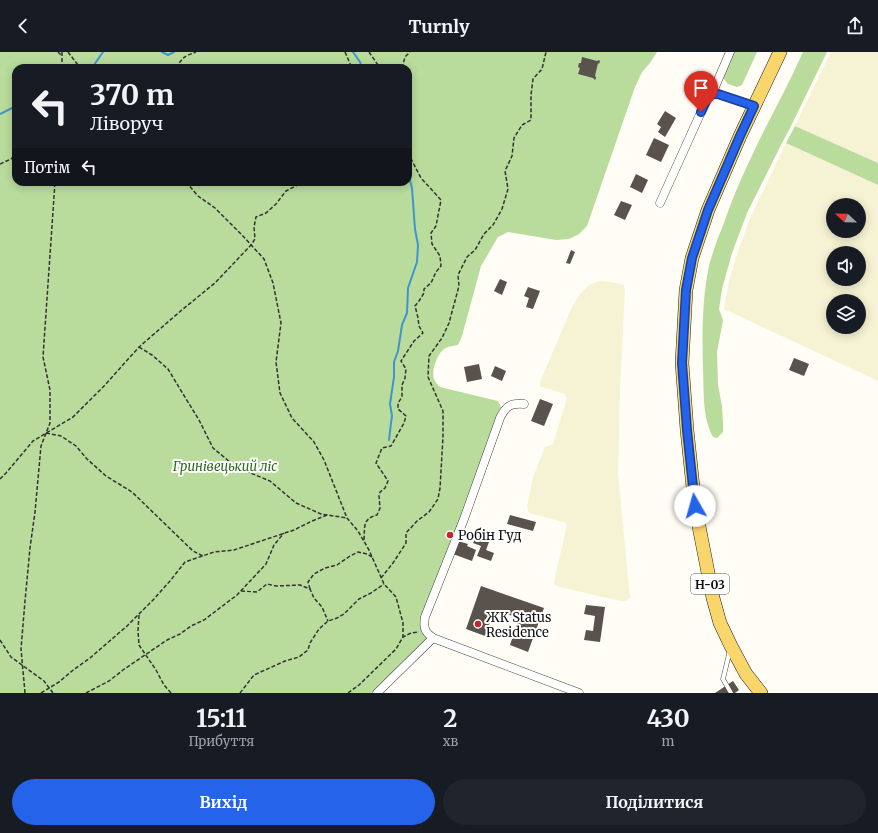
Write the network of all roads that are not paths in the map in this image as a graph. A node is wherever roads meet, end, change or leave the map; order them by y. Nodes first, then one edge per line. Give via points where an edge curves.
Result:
1 (730, 52) edge
2 (780, 52) edge
3 (712, 94) junction
4 (754, 106) junction
5 (660, 203) dead end
6 (524, 404) dead end
7 (430, 636) junction
8 (731, 646) junction
9 (377, 693) edge
10 (579, 693) edge
11 (731, 693) edge
12 (761, 693) edge

1 - 3 street
2 - 4 main road, Н-03
3 - 4 street
3 - 5 street via 707,99
4 - 8 main road, Н-03 via 708,210 692,258 686,290 682,363 695,506 713,598 720,623
6 - 7 street via 509,406 500,418 425,617 424,624
7 - 9 street
7 - 10 street
8 - 11 lane via 723,679
8 - 12 main road, Н-03 via 746,674

